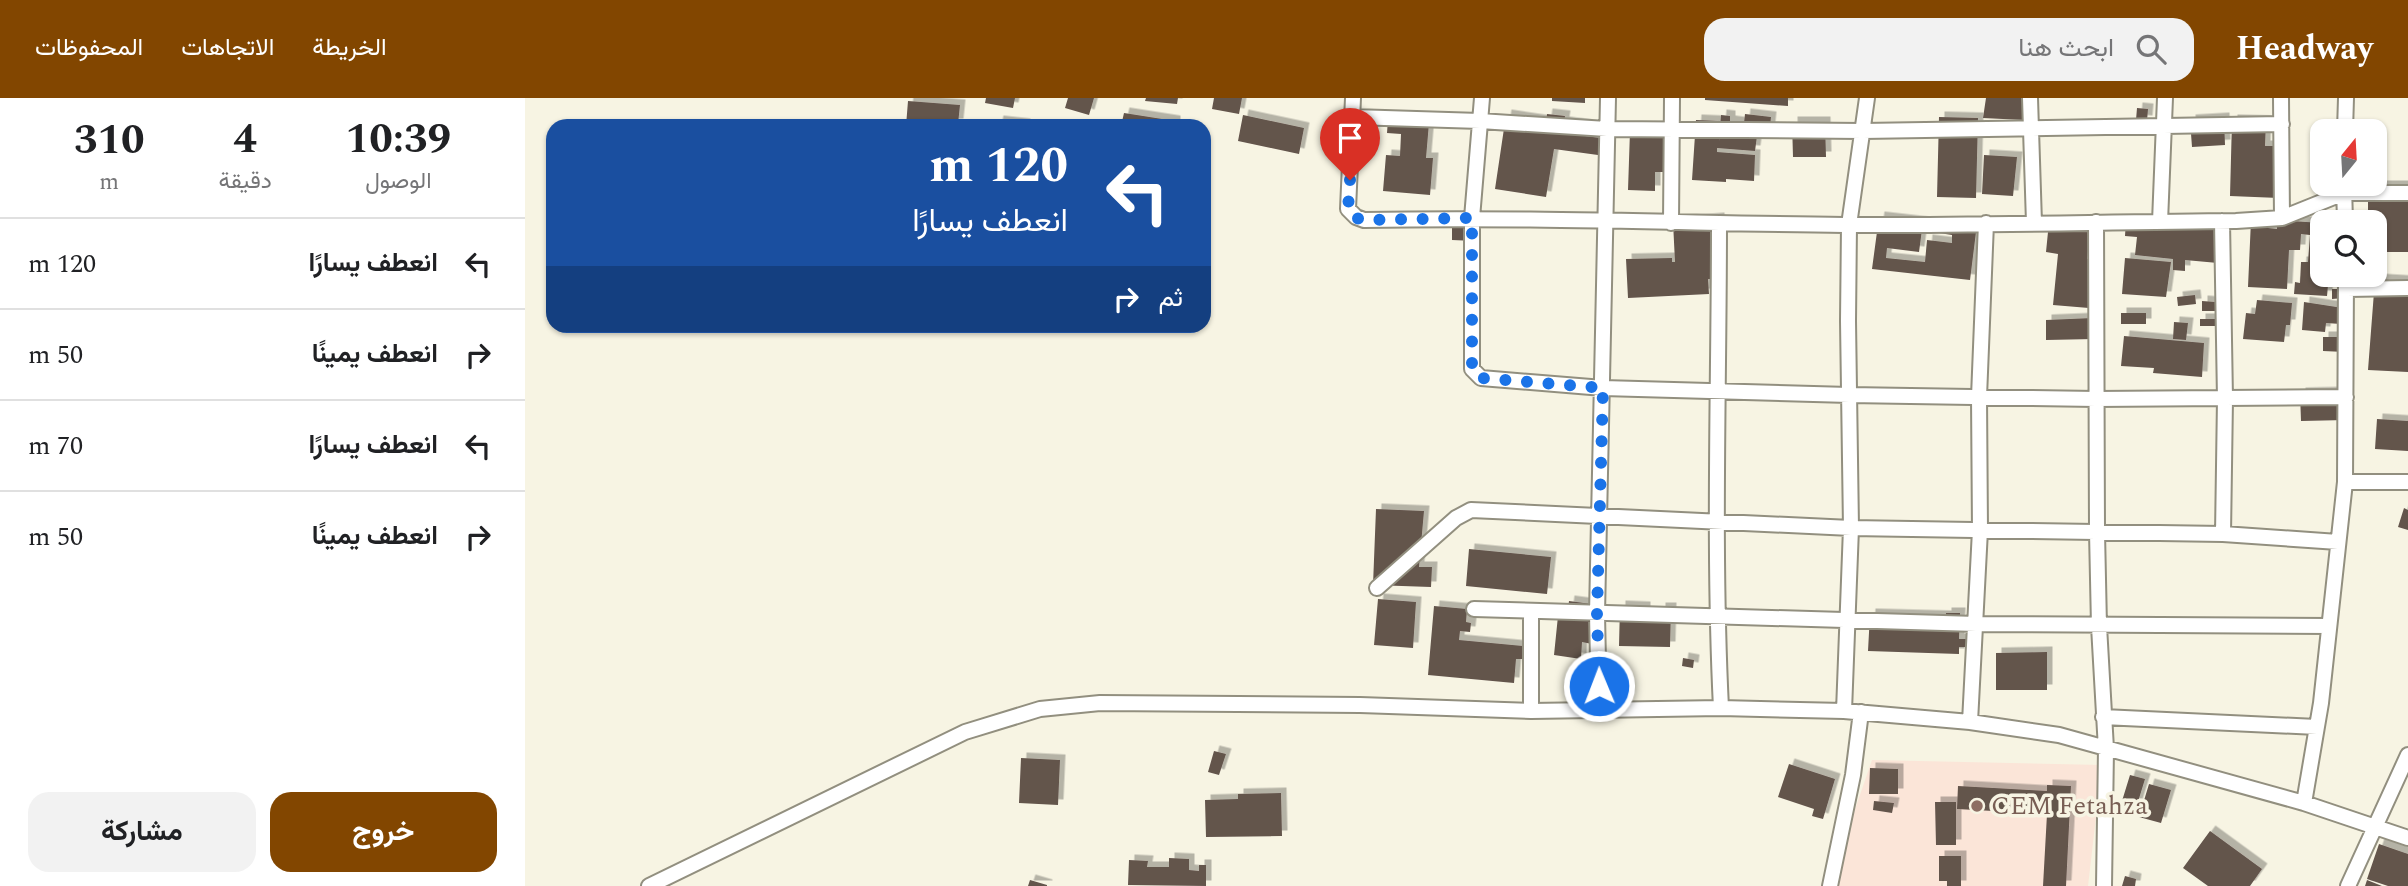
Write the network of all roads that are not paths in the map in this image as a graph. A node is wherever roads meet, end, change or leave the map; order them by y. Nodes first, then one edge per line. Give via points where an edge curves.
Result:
1 (1353, 98) edge
2 (1482, 98) edge
3 (1608, 98) edge
4 (1672, 98) edge
5 (1867, 98) edge
6 (2030, 98) edge
7 (2165, 98) edge
8 (2281, 98) edge
9 (2346, 98) edge
10 (1353, 117) junction
11 (2345, 119) edge
12 (1480, 121) junction
13 (2282, 124) junction
14 (2162, 127) junction
15 (1607, 129) junction
16 (1671, 129) junction
17 (2031, 129) junction
18 (1863, 131) junction
19 (2387, 192) edge
20 (2408, 193) edge
21 (2329, 196) edge
22 (1472, 218) junction
23 (2282, 218) junction
24 (2222, 221) junction
25 (1607, 222) junction
26 (2097, 222) junction
27 (2160, 222) junction
28 (1671, 223) junction
29 (1719, 223) junction
30 (1986, 223) junction
31 (2034, 223) junction
32 (1849, 225) junction
33 (2387, 286) edge
34 (2346, 287) edge
35 (2408, 288) edge
36 (1603, 388) junction
37 (1719, 391) junction
38 (1849, 395) junction
39 (1979, 397) junction
40 (2346, 397) junction
41 (2096, 399) junction
42 (2225, 399) junction
43 (2345, 482) junction
44 (2408, 482) edge
45 (1599, 517) junction
46 (1716, 521) junction
47 (1851, 528) junction
48 (1980, 530) junction
49 (2097, 532) junction
50 (2223, 534) junction
51 (2338, 542) junction
52 (1377, 588) dead end
53 (1474, 609) dead end
54 (1531, 612) junction
55 (1597, 614) junction
56 (1717, 617) junction
57 (1849, 621) junction
58 (1976, 624) junction
59 (2099, 626) junction
60 (2329, 626) junction
61 (1721, 708) junction
62 (1599, 710) junction
63 (1531, 711) junction
64 (1844, 711) junction
65 (1861, 712) junction
66 (2103, 716) junction
67 (1970, 722) junction
68 (2317, 727) junction
69 (2106, 749) junction
70 (2408, 755) edge
71 (2304, 803) junction
72 (2374, 826) junction
73 (2408, 838) edge
74 (649, 886) edge
75 (1830, 886) edge
76 (2103, 886) edge
77 (2348, 886) edge

1 - 10 street
2 - 12 street
3 - 15 street
4 - 16 street
5 - 18 street
6 - 17 street
7 - 14 street
8 - 13 street
9 - 11 street
10 - 12 street
10 - 22 street via 1351,214 1364,220
12 - 15 street
12 - 22 street
13 - 14 street
13 - 23 street
14 - 17 street
14 - 27 street
15 - 16 street
15 - 25 street
16 - 18 street
16 - 28 street
17 - 18 street
17 - 31 street
18 - 32 street
19 - 20 street
21 - 23 street
22 - 25 street
22 - 36 street via 1472,369 1485,379
23 - 24 street
24 - 27 street
24 - 42 street
25 - 28 street
25 - 36 street
26 - 27 street
26 - 31 street
26 - 41 street
28 - 29 street
29 - 32 street
29 - 37 street
30 - 31 street
30 - 32 street
30 - 39 street
32 - 38 street
33 - 35 street
34 - 40 street
36 - 37 street
36 - 45 street
37 - 38 street
37 - 46 street
38 - 39 street
38 - 47 street
39 - 41 street
39 - 48 street
40 - 42 street
40 - 43 street
41 - 42 street
41 - 49 street
42 - 50 street
43 - 44 street
43 - 51 street
45 - 46 street
45 - 52 street via 1471,510
45 - 55 street
46 - 47 street
46 - 56 street
47 - 48 street
47 - 57 street
48 - 49 street
48 - 58 street
49 - 50 street
49 - 59 street
50 - 51 street
51 - 60 street
53 - 54 street
54 - 55 street
54 - 63 street
55 - 56 street
55 - 62 street
56 - 57 street
56 - 61 street
57 - 58 street
57 - 64 street
58 - 59 street
58 - 67 street
59 - 60 street
59 - 66 street
60 - 68 street
61 - 62 street
61 - 64 street
62 - 63 street
63 - 74 street via 1100,703 1040,709 965,732
64 - 65 street
65 - 67 street
65 - 75 street
66 - 68 street
66 - 69 street
67 - 69 street via 2059,735
68 - 71 street
69 - 71 street
69 - 76 street
70 - 72 street
71 - 72 street
72 - 73 street
72 - 77 street

